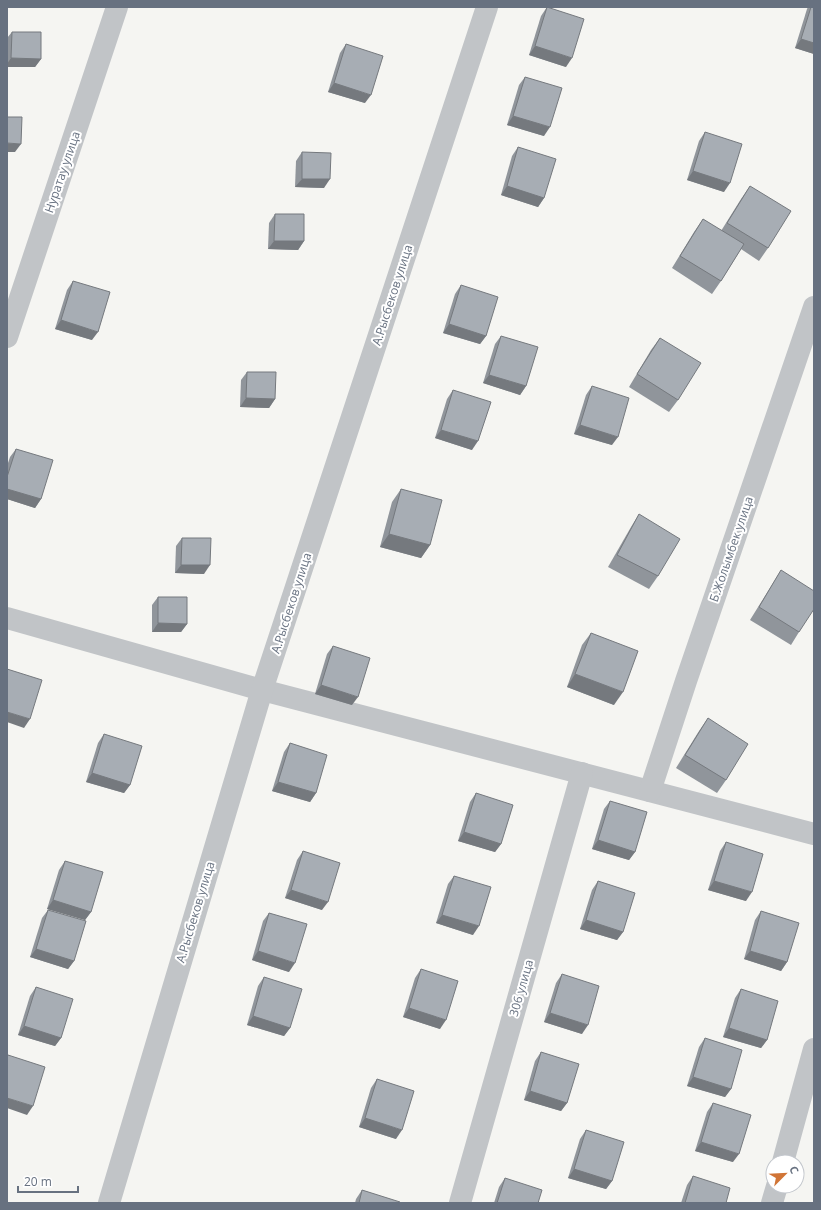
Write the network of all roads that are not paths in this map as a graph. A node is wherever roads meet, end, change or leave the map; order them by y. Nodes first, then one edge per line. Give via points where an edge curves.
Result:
1 (118, 7) edge
2 (487, 7) edge
3 (814, 308) edge
4 (7, 337) edge
5 (7, 618) edge
6 (262, 690) junction
7 (582, 774) junction
8 (650, 791) junction
9 (814, 834) edge
10 (814, 1049) edge
11 (786, 1154) edge
12 (109, 1203) edge
13 (460, 1203) edge

1 - 4 street, Нуратау улица
2 - 6 street, А.Рысбеков улица
3 - 8 street, Б.Жолымбек улица
5 - 6 street
6 - 7 street
6 - 12 street, А.Рысбеков улица
7 - 8 street
7 - 13 street, 306 улица
8 - 9 street
10 - 11 street

